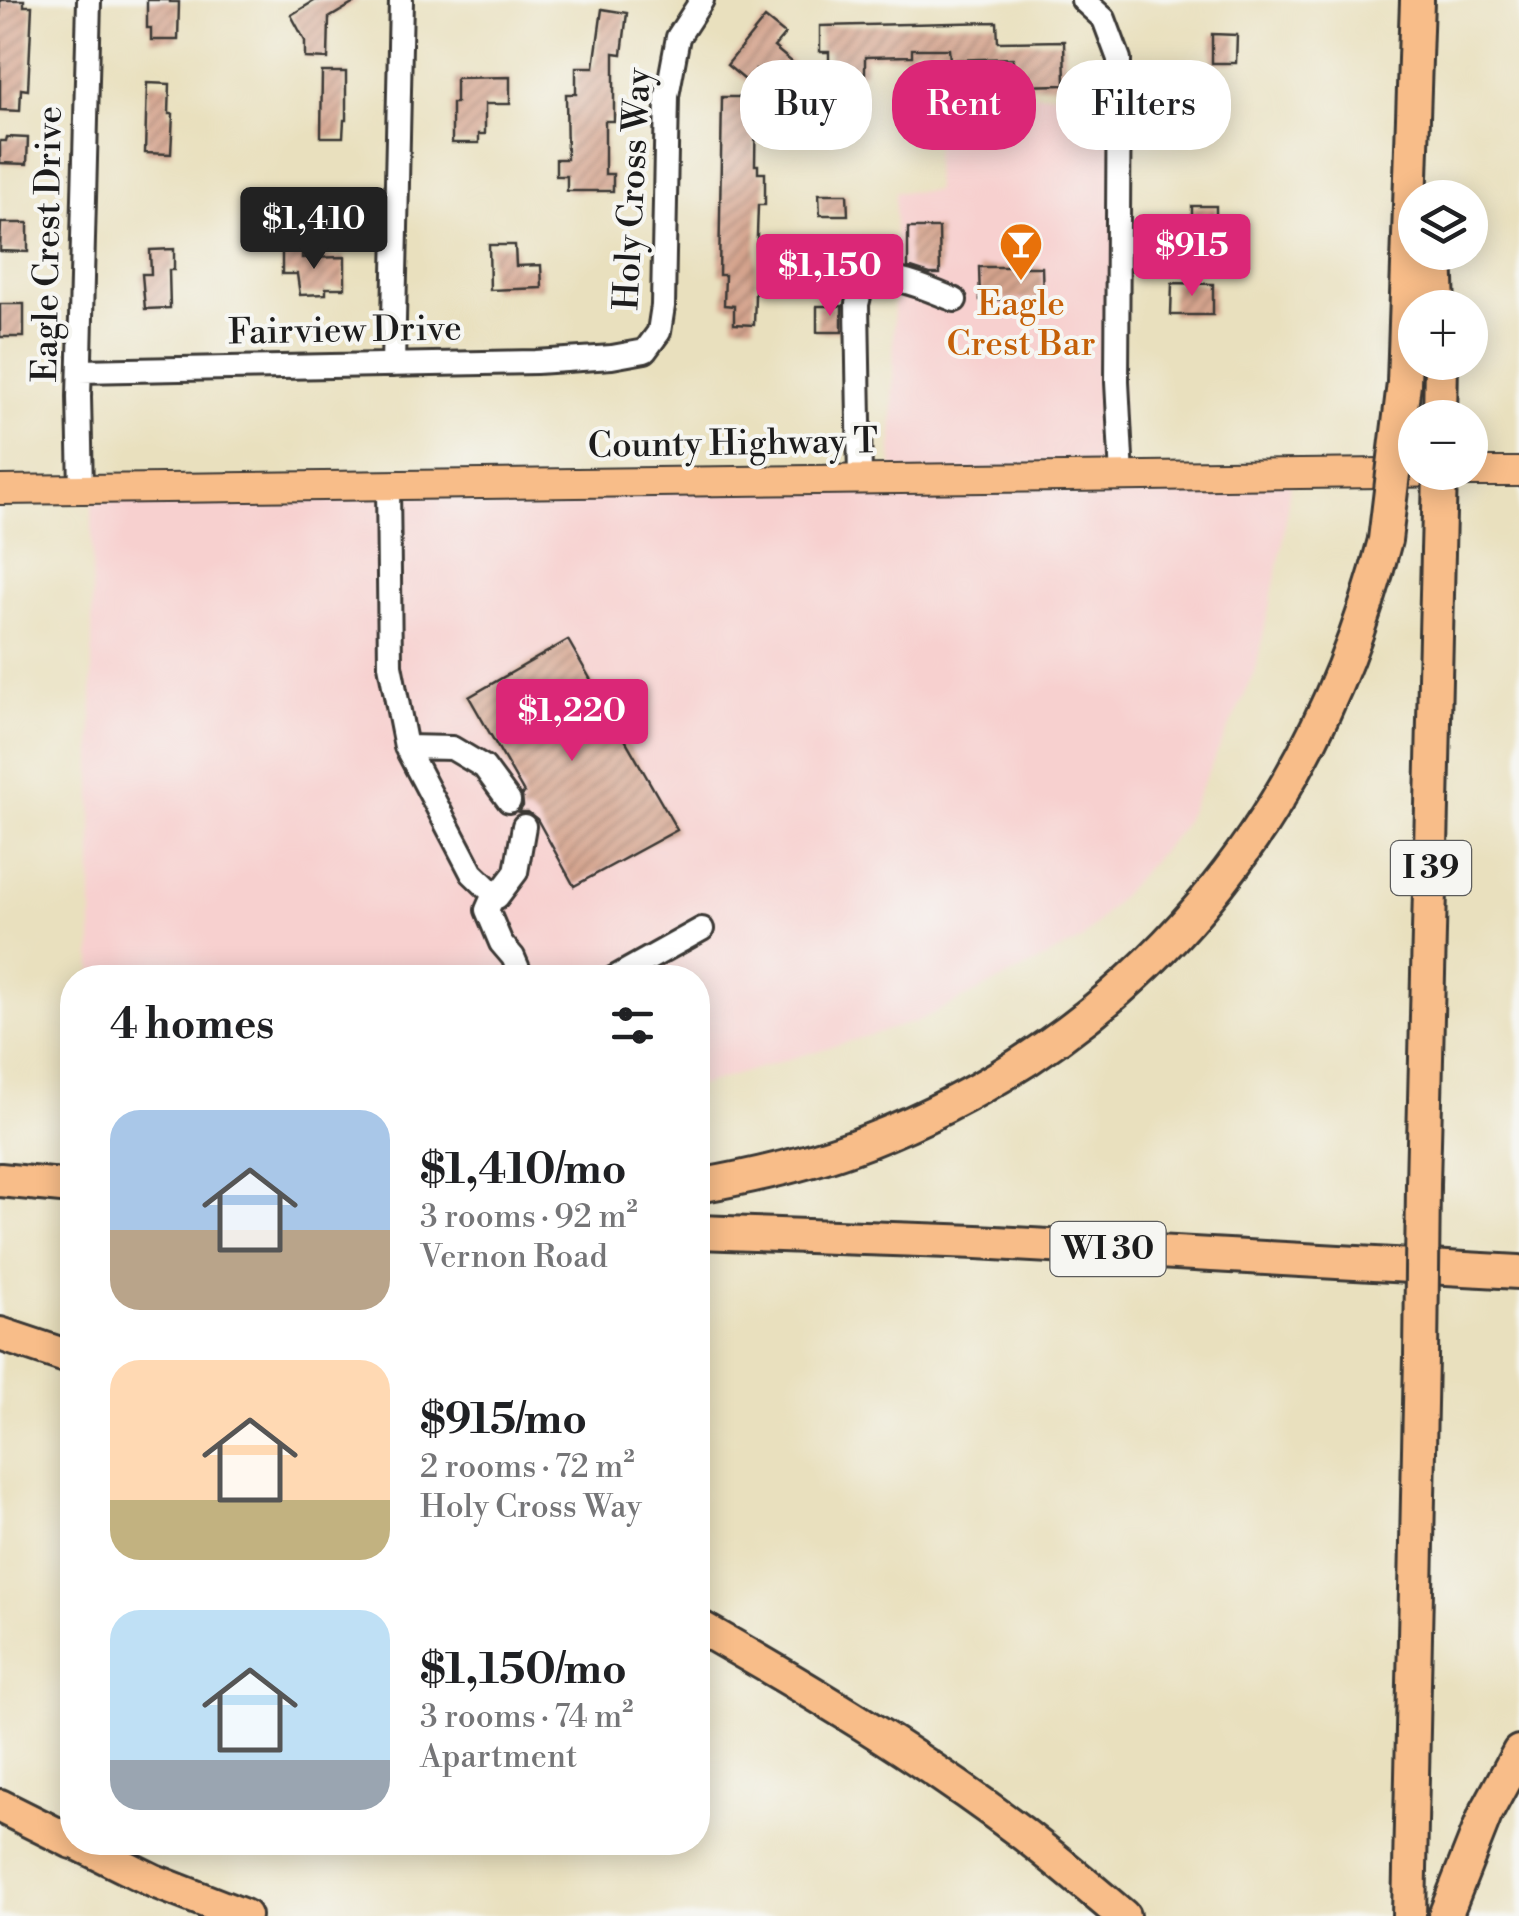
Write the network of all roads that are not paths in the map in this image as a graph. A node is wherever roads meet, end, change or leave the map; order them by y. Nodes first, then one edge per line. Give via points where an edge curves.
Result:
1 (89, 0) edge
2 (401, 0) edge
3 (702, 0) edge
4 (1083, 0) edge
5 (1416, 0) edge
6 (1426, 0) edge
7 (1433, 180) edge
8 (955, 300) dead end
9 (612, 357) joint
10 (393, 365) junction
11 (80, 371) junction
12 (1488, 472) edge
13 (1519, 472) edge
14 (1398, 473) edge
15 (1122, 477) junction
16 (860, 480) junction
17 (388, 485) junction
18 (81, 489) junction
19 (0, 490) edge
20 (1440, 490) edge
21 (406, 747) junction
22 (509, 801) dead end
23 (524, 826) dead end
24 (494, 894) junction
25 (702, 930) dead end
26 (516, 965) edge
27 (638, 965) edge
28 (0, 1176) edge
29 (60, 1177) edge
30 (710, 1184) edge
31 (60, 1185) edge
32 (710, 1232) edge
33 (1519, 1272) edge
34 (0, 1334) edge
35 (60, 1354) edge
36 (710, 1633) edge
37 (1519, 1752) edge
38 (0, 1806) edge
39 (60, 1835) edge
40 (101, 1855) edge
41 (244, 1916) edge
42 (1123, 1916) edge
43 (1409, 1916) edge
44 (1445, 1916) edge

1 - 11 street, Eagle Crest Drive
2 - 10 street
3 - 9 street, Holy Cross Way via 678,38 668,96 660,332 645,350
4 - 15 street via 1104,19 1118,59
5 - 30 highway, bridge via 1404,382 1385,540 1354,645 1292,776 1252,840 1170,943 1030,1057 864,1143
6 - 7 highway
8 - 16 street via 888,278 863,287 857,304
9 - 10 street, Fairview Drive
10 - 11 street, Fairview Drive
11 - 18 street, Eagle Crest Drive
12 - 13 main road, County Highway T
14 - 15 main road, County Highway T
15 - 16 main road, County Highway T
16 - 17 main road, County Highway T
17 - 18 main road, County Highway T
17 - 21 street via 390,665
18 - 19 main road, County Highway T
20 - 43 highway, I 39, bridge
21 - 22 street via 452,748 484,766
21 - 24 street via 472,873
23 - 24 street via 516,872
24 - 26 street via 488,910
25 - 27 street
28 - 29 highway
28 - 31 highway
32 - 33 highway, WI 30
34 - 35 highway
36 - 42 highway via 924,1764
37 - 44 highway via 1485,1815
38 - 39 highway
40 - 41 highway

